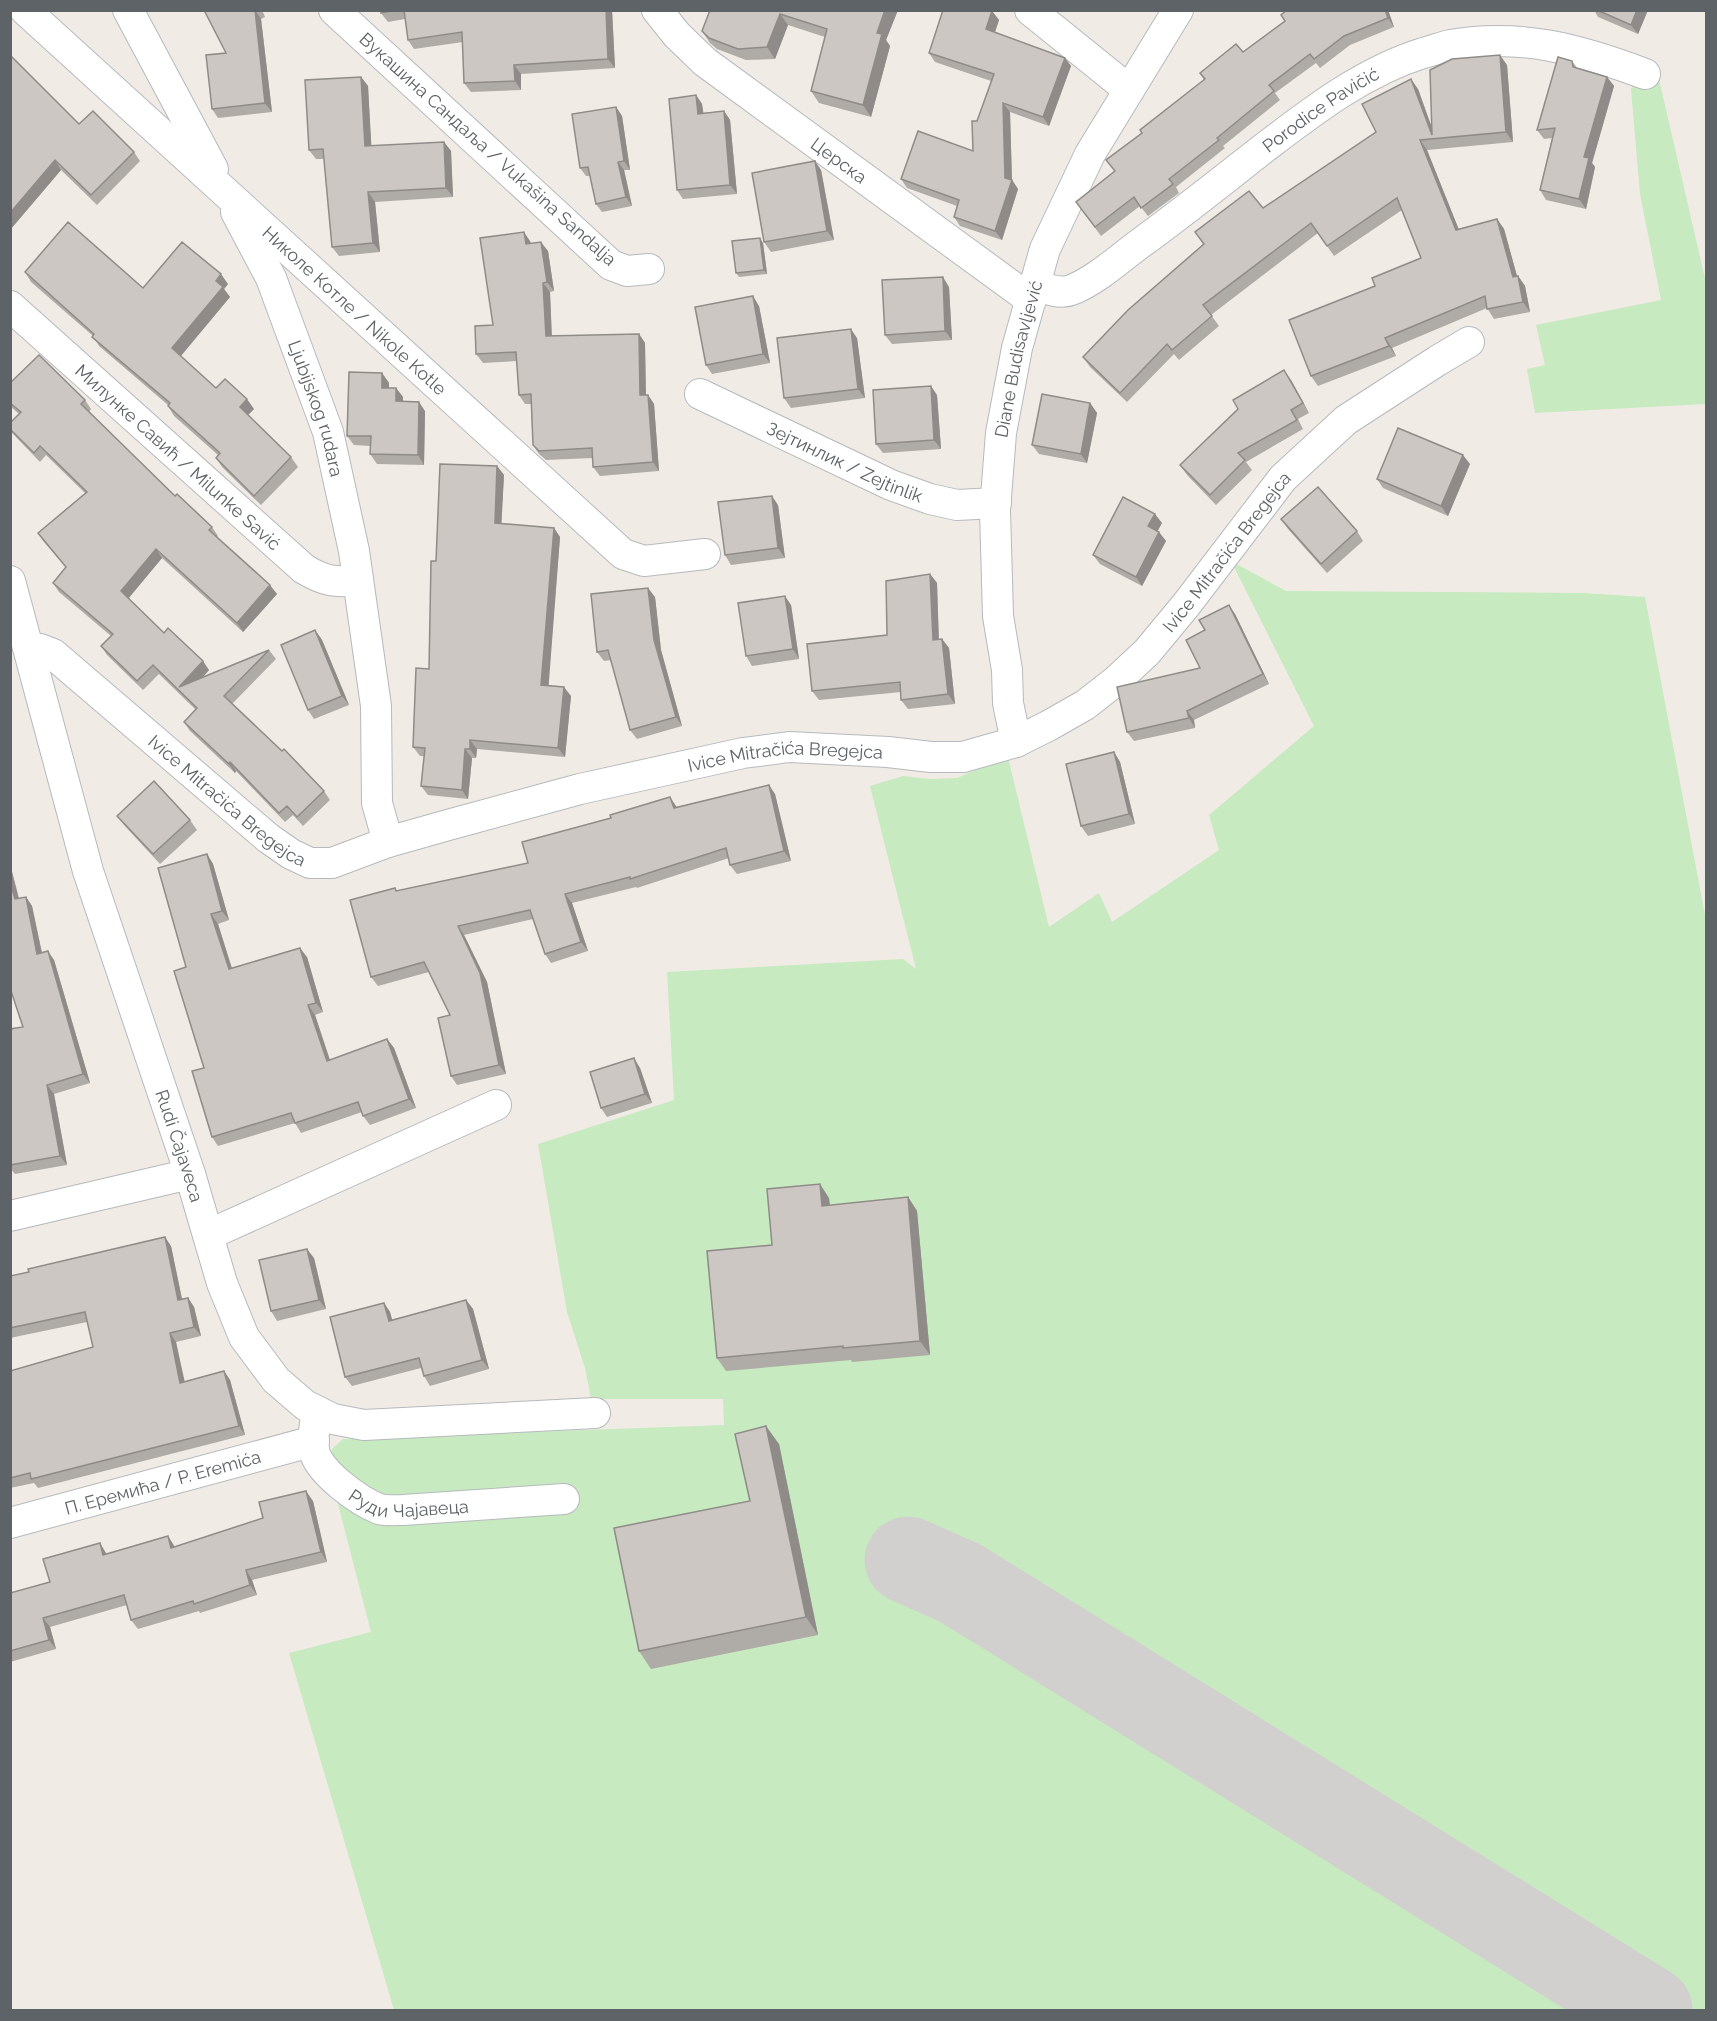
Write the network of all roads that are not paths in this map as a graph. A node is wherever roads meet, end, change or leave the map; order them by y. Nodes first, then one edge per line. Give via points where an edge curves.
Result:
1 (26, 10) edge
2 (128, 10) edge
3 (334, 10) edge
4 (657, 10) edge
5 (1030, 10) edge
6 (1178, 10) edge
7 (1645, 74) dead end
8 (1129, 90) junction
9 (225, 192) junction
10 (649, 269) dead end
11 (1033, 292) junction
12 (10, 306) edge
13 (1469, 342) dead end
14 (700, 394) dead end
15 (996, 503) junction
16 (705, 554) dead end
17 (358, 580) junction
18 (10, 581) edge
19 (28, 647) junction
20 (1016, 742) junction
21 (388, 842) junction
22 (496, 1105) dead end
23 (190, 1174) junction
24 (10, 1216) edge
25 (208, 1235) junction
26 (317, 1411) junction
27 (595, 1413) dead end
28 (314, 1441) junction
29 (564, 1499) dead end
30 (10, 1523) edge

1 - 9 street, Николе Котле / Nikole Kotle
2 - 9 street, Ljubijskog rudara
3 - 10 street, Вукашина Сандаља / Vukašina Sandalja via 611,265 627,271
4 - 11 street, Церска via 705,62
5 - 8 street
6 - 8 street, Diane Budisavljević
7 - 11 street, Porodice Pavičić via 1591,55 1525,42 1448,46 1403,60 1313,111 1088,281 1062,293
8 - 11 street, Diane Budisavljević via 1090,154 1045,249
9 - 16 street, Николе Котле / Nikole Kotle via 623,554 644,561
9 - 17 street, Ljubijskog rudara via 271,278 328,432
11 - 15 street, Diane Budisavljević via 1017,348 1001,433
12 - 17 street, Милунке Савић / Milunke Savić via 304,569 321,579
13 - 20 street, Ivice Mitračića Bregejca via 1346,420 1283,478 1147,652 1084,705
14 - 15 street, Зејтинлик / Zejtinlik via 920,495 957,505
15 - 20 street, Diane Budisavljević via 998,616
17 - 21 street, Ljubijskog rudara via 376,706 377,803
18 - 19 street, Rudi Čajaveca
19 - 21 street, Ivice Mitračića Bregejca via 53,654 291,854 310,863 332,863
19 - 23 street, Rudi Čajaveca via 88,871
20 - 21 street, Ivice Mitračića Bregejca via 963,757 789,747 743,753 580,789
22 - 25 street
23 - 24 street
23 - 25 street, Rudi Čajaveca
25 - 26 street, Rudi Čajaveca via 244,1338 276,1380
26 - 27 street, Rudi Čajaveca via 333,1419 364,1425
26 - 28 street, Руди Чајавеца
28 - 29 street, Руди Чајавеца via 315,1454 328,1474 381,1510
28 - 30 street, П. Еремића / P. Eremića

